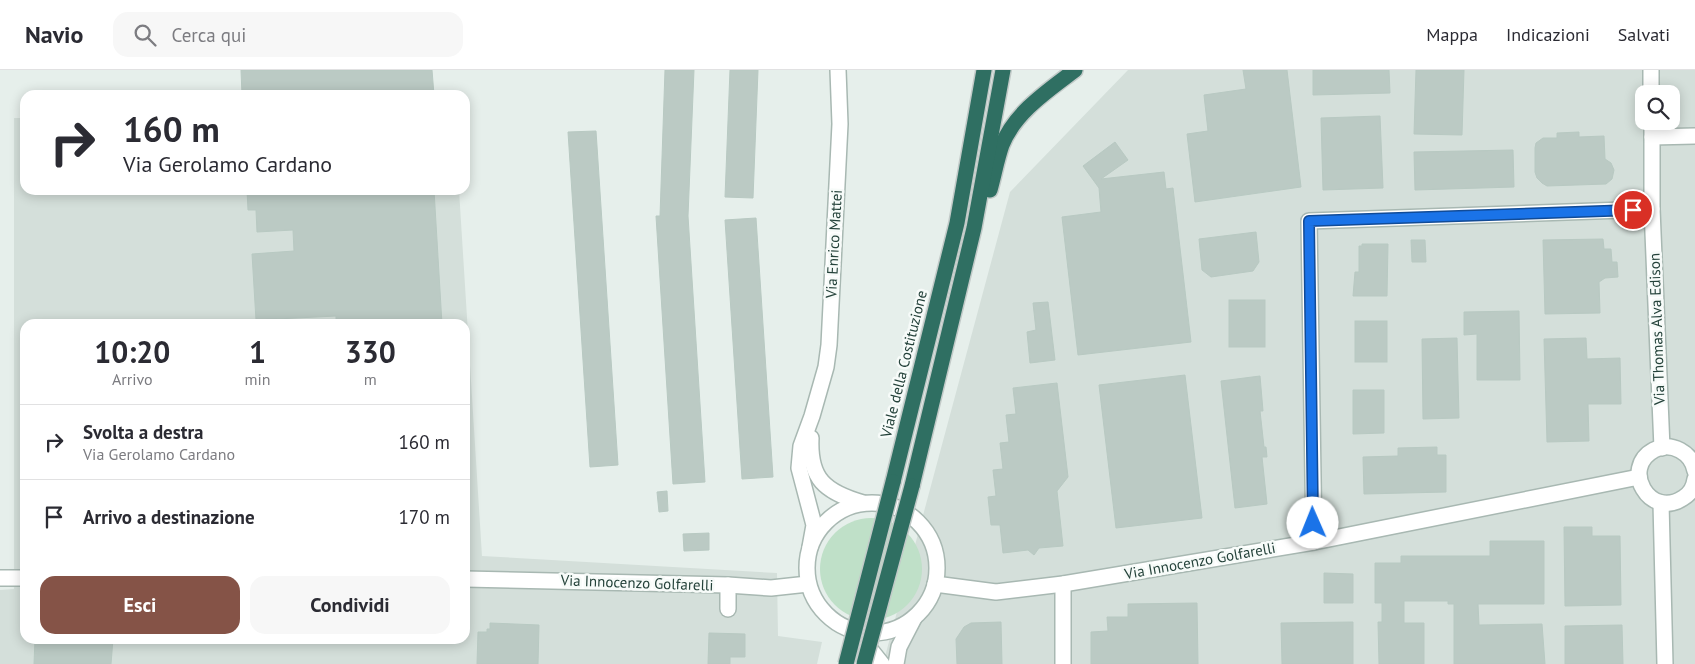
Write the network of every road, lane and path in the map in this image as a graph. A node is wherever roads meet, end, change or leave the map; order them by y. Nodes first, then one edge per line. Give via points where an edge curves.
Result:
1 (838, 70) edge
2 (984, 70) edge
3 (1003, 70) edge
4 (1075, 70) edge
5 (1651, 70) edge
6 (1652, 85) edge
7 (1652, 130) edge
8 (1695, 136) edge
9 (1652, 137) junction
10 (1652, 209) junction
11 (974, 228) junction
12 (812, 416) junction
13 (1662, 448) junction
14 (1695, 471) edge
15 (1639, 477) junction
16 (863, 503) junction
17 (1661, 503) junction
18 (1314, 542) junction
19 (810, 547) junction
20 (0, 578) edge
21 (20, 578) edge
22 (470, 579) edge
23 (808, 584) junction
24 (936, 584) junction
25 (1063, 584) junction
26 (728, 585) junction
27 (728, 609) dead end
28 (914, 618) junction
29 (856, 632) junction
30 (846, 664) edge
31 (864, 664) edge
32 (882, 664) edge
33 (896, 664) edge
34 (1063, 664) edge
35 (1665, 664) edge

1 - 12 street, Via Enrico Mattei via 840,124 829,345
2 - 30 highway, Viale della Costituzione, bridge via 957,223
3 - 11 highway
4 - 11 highway via 1035,101 1010,130 1002,145 986,204
5 - 6 street
7 - 9 street, Via Thomas Alva Edison
8 - 9 street
9 - 10 street, Via Thomas Alva Edison
10 - 13 street, Via Thomas Alva Edison
10 - 18 street via 1309,221
11 - 31 highway, bridge via 912,486
12 - 16 street, Via Enrico Mattei via 810,456 814,469 831,490
12 - 19 street, Via Enrico Mattei via 801,446 799,468 814,525
13 - 14 street via 1670,447 1685,453
13 - 15 street via 1643,461
14 - 17 street via 1691,491 1685,497
15 - 17 street via 1646,494
15 - 18 street, Via Innocenzo Golfarelli
16 - 19 street via 845,508 830,518
16 - 24 street via 881,503 898,508 926,531 934,548
17 - 35 street
18 - 25 street, Via Innocenzo Golfarelli
19 - 23 street
20 - 21 street
22 - 26 street, Via Innocenzo Golfarelli
23 - 26 street, Via Innocenzo Golfarelli via 771,588
23 - 29 street via 826,614
24 - 25 street, Via Innocenzo Golfarelli via 996,592
24 - 28 street via 928,602
25 - 34 street
26 - 27 street
28 - 29 street via 897,628 877,633
28 - 33 street via 899,647
29 - 32 street

